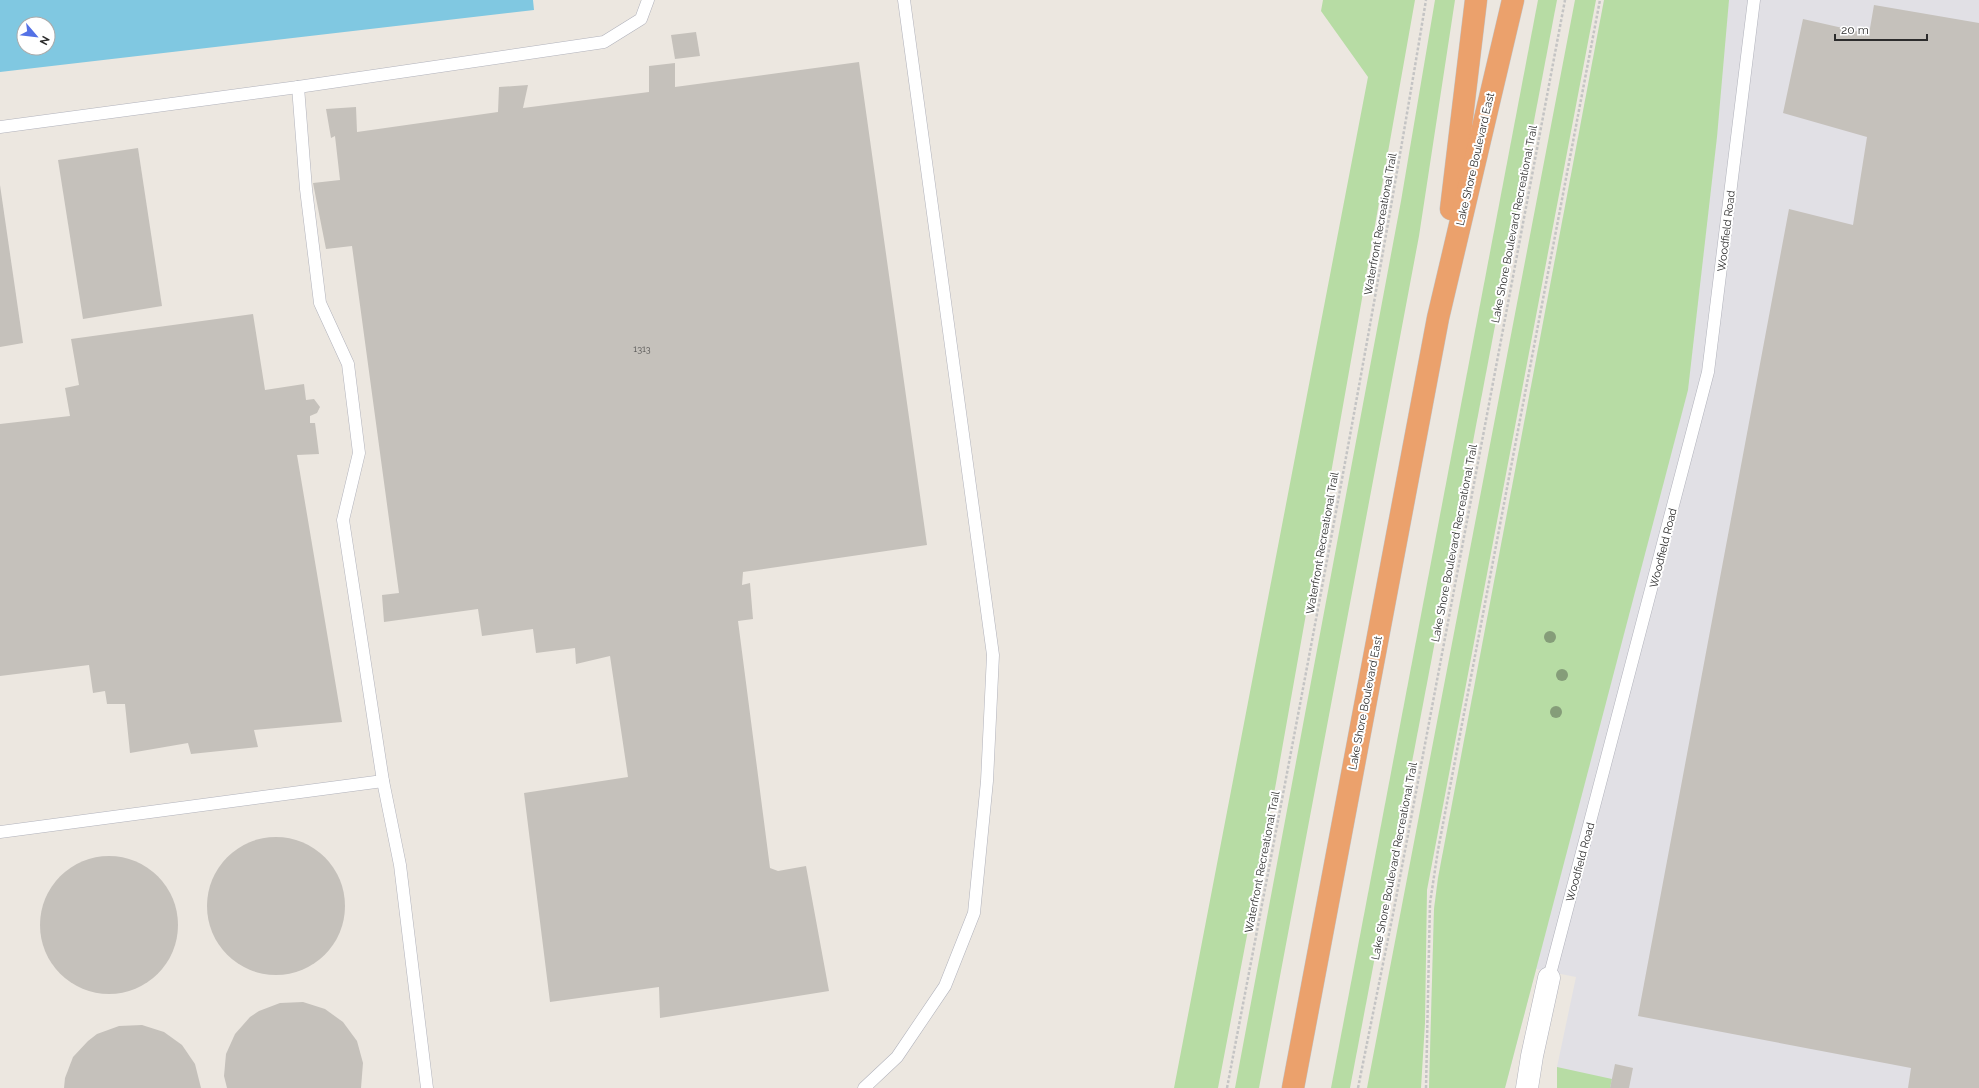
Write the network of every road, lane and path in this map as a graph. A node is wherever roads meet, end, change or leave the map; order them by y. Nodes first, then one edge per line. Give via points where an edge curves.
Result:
1 (648, 0) edge
2 (904, 0) edge
3 (1426, 0) edge
4 (1476, 0) edge
5 (1513, 0) edge
6 (1565, 0) edge
7 (1600, 0) edge
8 (1754, 0) edge
9 (298, 87) junction
10 (0, 127) edge
11 (1438, 318) junction
12 (383, 781) junction
13 (0, 832) edge
14 (1549, 978) joint
15 (427, 1088) edge
16 (864, 1088) edge
17 (1227, 1088) edge
18 (1293, 1088) edge
19 (1358, 1088) edge
20 (1426, 1088) edge
21 (1527, 1088) edge

1 - 9 lane via 641,19 604,42
2 - 16 lane via 993,655 987,781 974,913 945,986 897,1057
3 - 17 path, Waterfront Recreational Trail via 1332,532
4 - 11 highway, Lake Shore Boulevard East
5 - 11 highway, Lake Shore Boulevard East
6 - 19 path, Lake Shore Boulevard Recreational Trail
7 - 20 path via 1438,850 1430,903
8 - 14 lane, Woodfield Road via 1708,372
9 - 10 lane
9 - 12 lane via 306,189 320,303 348,364 358,438 359,453 343,520
11 - 18 highway, Lake Shore Boulevard East
12 - 13 lane
12 - 15 lane via 400,865
14 - 21 street, Woodfield Road

